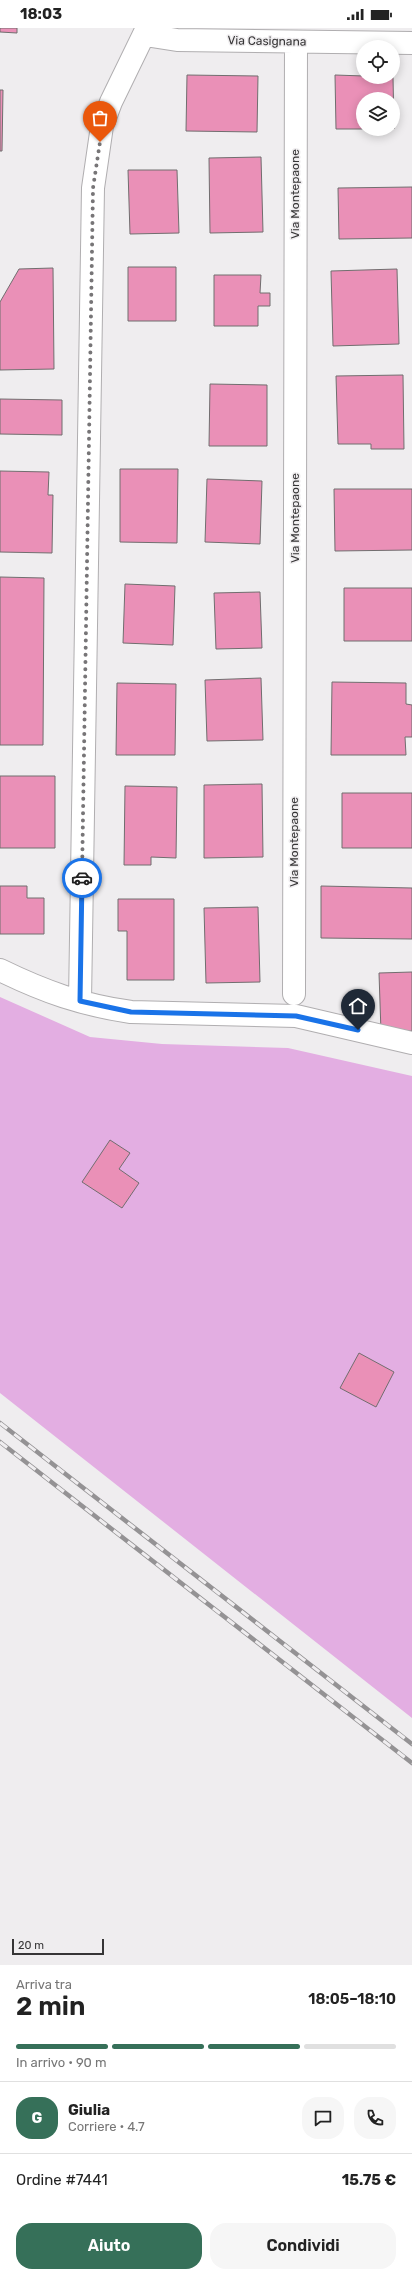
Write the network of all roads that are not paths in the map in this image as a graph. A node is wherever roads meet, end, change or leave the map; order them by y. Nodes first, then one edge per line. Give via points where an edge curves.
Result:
1 (146, 31) edge
2 (296, 42) junction
3 (412, 43) edge
4 (0, 970) edge
5 (294, 994) dead end
6 (80, 1001) junction
7 (412, 1043) edge

1 - 2 street, Via Casignana via 177,40
1 - 6 street, Via Casignana via 102,126 93,188
2 - 3 street, Via Casignana
2 - 5 street, Via Montepaone
4 - 6 street via 56,996
6 - 7 street via 131,1012 296,1016

